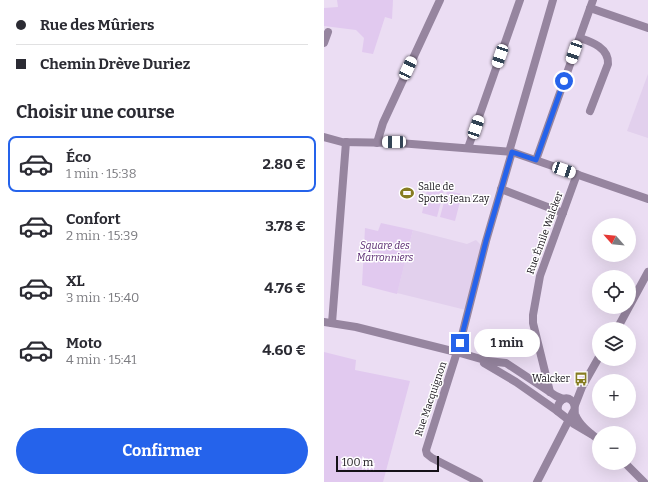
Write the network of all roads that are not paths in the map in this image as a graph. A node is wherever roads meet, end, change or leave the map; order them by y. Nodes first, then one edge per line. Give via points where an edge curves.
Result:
1 (440, 0) edge
2 (520, 0) edge
3 (553, 0) edge
4 (592, 4) edge
5 (648, 28) edge
6 (328, 32) dead end
7 (580, 38) junction
8 (324, 43) edge
9 (590, 111) dead end
10 (324, 137) edge
11 (346, 142) junction
12 (377, 143) junction
13 (468, 148) junction
14 (511, 152) junction
15 (536, 160) junction
16 (577, 174) junction
17 (501, 189) junction
18 (648, 199) edge
19 (563, 212) junction
20 (648, 272) edge
21 (645, 285) edge
22 (328, 322) edge
23 (622, 322) edge
24 (460, 343) dead end
25 (457, 352) junction
26 (473, 357) junction
27 (510, 365) junction
28 (594, 366) edge
29 (505, 375) junction
30 (582, 387) junction
31 (550, 392) junction
32 (564, 399) junction
33 (574, 409) junction
34 (563, 416) junction
35 (591, 434) joint
36 (632, 470) edge
37 (479, 482) edge
38 (537, 482) edge
39 (644, 482) edge

1 - 12 street via 383,123
2 - 13 street
3 - 14 street
4 - 5 street
4 - 7 street
6 - 8 street
7 - 9 street via 599,45 608,60
7 - 15 street
10 - 11 street
11 - 12 street
11 - 22 street
12 - 13 street
13 - 14 street
14 - 15 street
14 - 17 street
15 - 16 street
16 - 18 street
16 - 19 street, Rue Émile Walcker
17 - 19 street
17 - 24 street
19 - 31 street, Rue Émile Walcker via 540,276 533,318
20 - 21 street
21 - 23 street
22 - 25 street
25 - 26 street
25 - 37 street, Rue Macquignon via 426,446 426,453
26 - 27 street
26 - 29 street
27 - 29 street via 504,368
27 - 31 street
28 - 30 street
29 - 34 street
30 - 32 street
30 - 33 street
31 - 32 street
32 - 33 street via 571,400
32 - 34 street via 558,404
33 - 34 street via 569,416
33 - 35 street via 579,422
34 - 35 street
34 - 38 street
36 - 39 street

